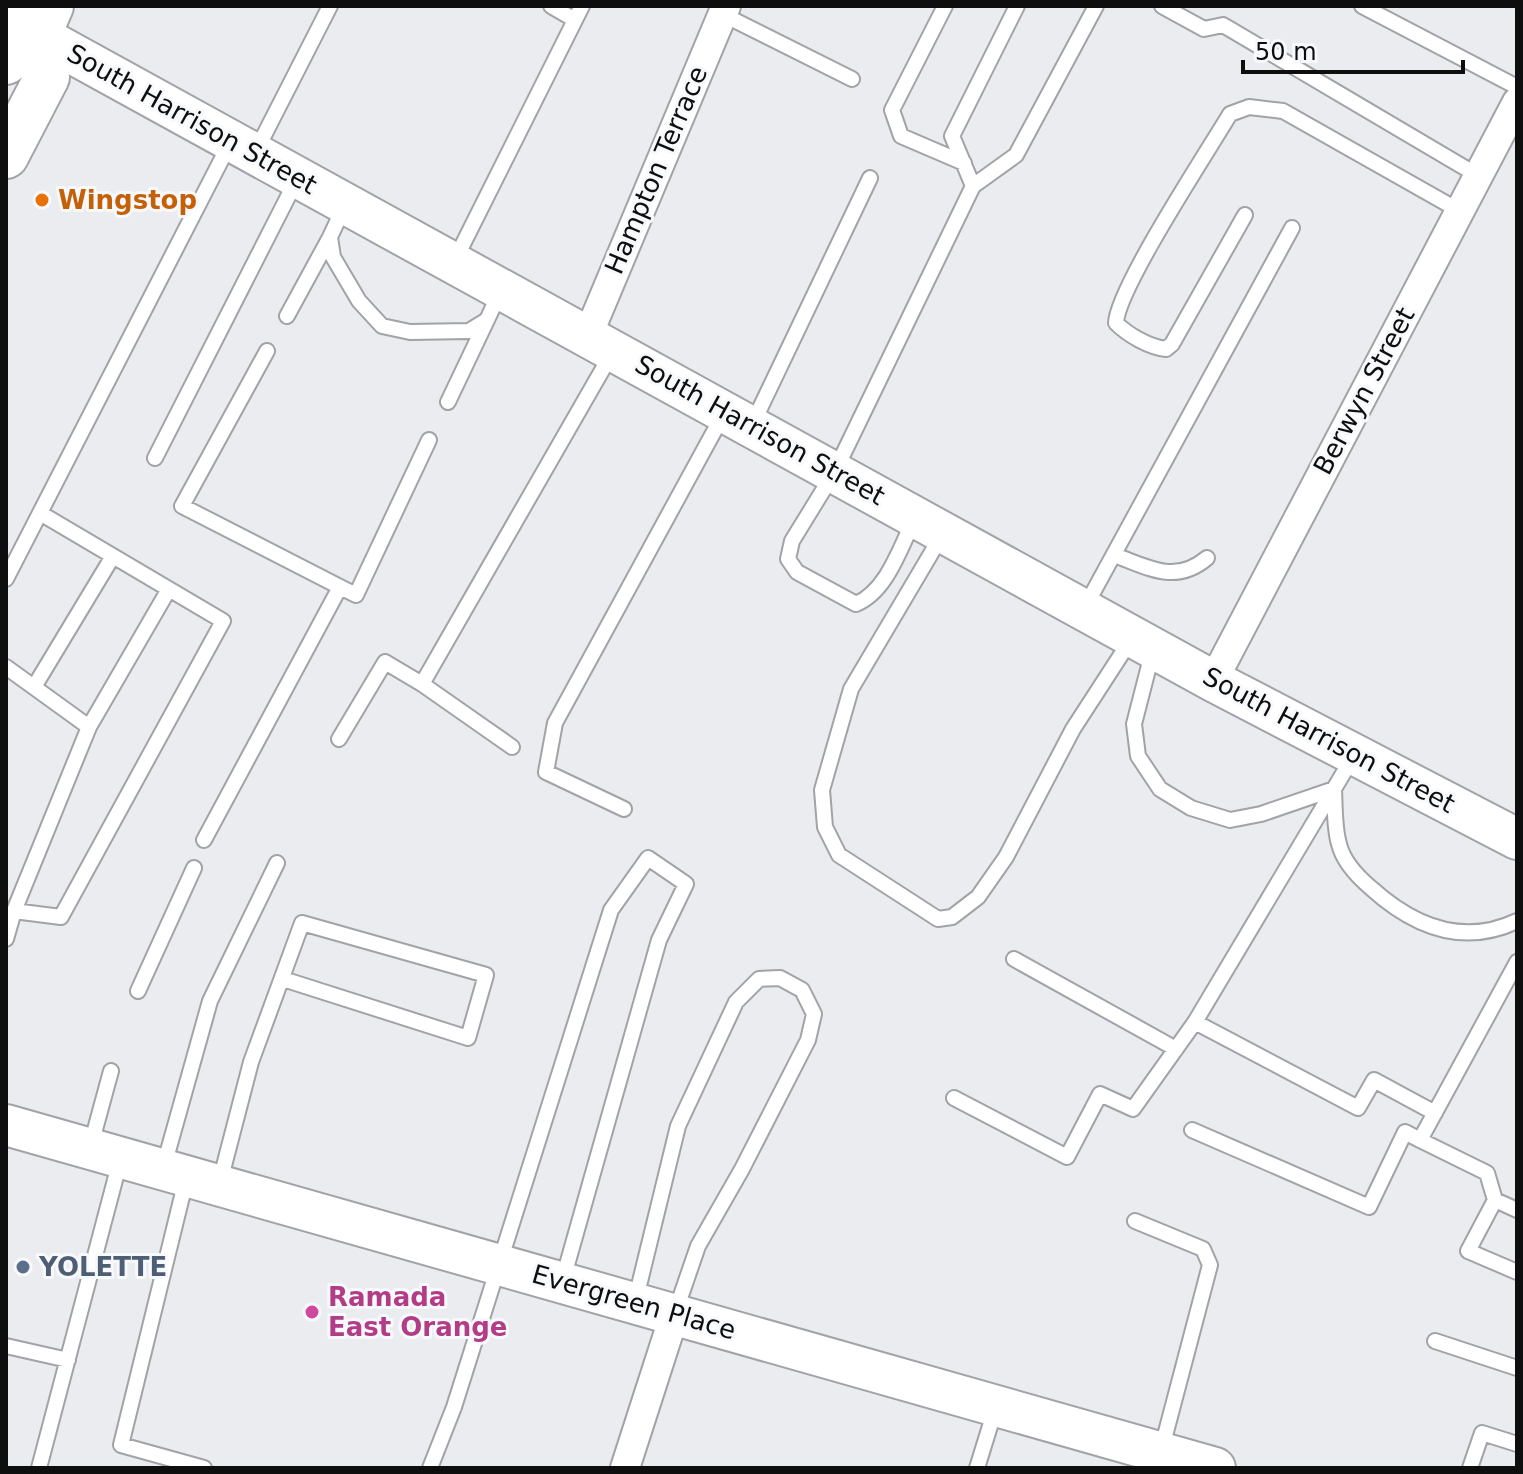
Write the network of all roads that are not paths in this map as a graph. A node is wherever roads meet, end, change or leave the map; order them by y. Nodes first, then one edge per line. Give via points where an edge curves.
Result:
1 (330, 6) edge
2 (551, 6) edge
3 (582, 6) edge
4 (945, 6) edge
5 (1017, 6) edge
6 (1096, 6) edge
7 (1162, 6) edge
8 (1362, 6) edge
9 (724, 10) edge
10 (575, 20) junction
11 (25, 30) edge
12 (852, 79) dead end
13 (1517, 87) edge
14 (1517, 102) edge
15 (243, 147) junction
16 (6, 156) edge
17 (964, 163) junction
18 (1477, 175) junction
19 (298, 177) junction
20 (870, 178) dead end
21 (973, 186) junction
22 (1458, 210) junction
23 (1245, 215) dead end
24 (338, 220) junction
25 (1292, 228) dead end
26 (454, 262) junction
27 (494, 304) junction
28 (287, 316) dead end
29 (601, 342) junction
30 (267, 351) dead end
31 (448, 402) dead end
32 (738, 418) junction
33 (429, 440) dead end
34 (155, 458) dead end
35 (835, 471) junction
36 (40, 513) junction
37 (930, 534) junction
38 (1114, 555) junction
39 (113, 556) junction
40 (1207, 558) dead end
41 (6, 579) edge
42 (340, 587) junction
43 (169, 589) junction
44 (1085, 608) junction
45 (1135, 647) junction
46 (6, 667) edge
47 (1213, 681) junction
48 (422, 684) junction
49 (34, 687) junction
50 (89, 727) junction
51 (339, 739) dead end
52 (512, 747) dead end
53 (1355, 753) junction
54 (1334, 789) junction
55 (624, 809) dead end
56 (1517, 839) edge
57 (204, 840) dead end
58 (277, 863) dead end
59 (194, 868) dead end
60 (14, 911) junction
61 (1517, 921) edge
62 (6, 939) edge
63 (1014, 959) dead end
64 (1517, 962) edge
65 (283, 979) junction
66 (138, 991) dead end
67 (1195, 1022) junction
68 (1176, 1049) junction
69 (111, 1071) dead end
70 (954, 1098) dead end
71 (1435, 1113) junction
72 (6, 1125) edge
73 (1192, 1130) dead end
74 (1420, 1140) junction
75 (106, 1153) junction
76 (190, 1177) junction
77 (1495, 1200) junction
78 (1517, 1210) edge
79 (1135, 1221) dead end
80 (498, 1264) junction
81 (1517, 1272) edge
82 (563, 1282) junction
83 (635, 1302) junction
84 (675, 1313) junction
85 (1435, 1341) dead end
86 (6, 1346) edge
87 (68, 1360) junction
88 (1517, 1368) edge
89 (997, 1405) junction
90 (1517, 1444) edge
91 (1160, 1452) junction
92 (39, 1468) edge
93 (204, 1468) edge
94 (430, 1468) edge
95 (625, 1468) edge
96 (977, 1468) edge
97 (1215, 1468) edge
98 (1470, 1468) edge

1 - 15 lane
2 - 10 lane
3 - 10 lane
4 - 17 lane via 892,110 901,136
5 - 17 lane via 952,136
6 - 21 lane via 1016,155
7 - 18 lane via 1204,29 1223,25
8 - 13 lane
9 - 12 lane
9 - 29 street, Hampton Terrace
10 - 26 lane
11 - 15 main road, South Harrison Street
11 - 16 main road via 47,77
14 - 18 street, Berwyn Street
15 - 19 main road, South Harrison Street
15 - 36 lane
17 - 21 lane
18 - 22 street, Berwyn Street
19 - 24 main road, South Harrison Street
19 - 34 lane
20 - 32 lane
21 - 35 lane
22 - 23 lane via 1283,111 1249,107 1230,114 1142,263 1116,323 1157,348 1172,344
22 - 47 street, Berwyn Street
24 - 26 main road, South Harrison Street
24 - 27 lane via 333,257 359,301 382,326 410,332 469,331
24 - 28 lane
25 - 38 lane
26 - 27 main road, South Harrison Street
27 - 29 main road, South Harrison Street
27 - 31 lane
29 - 32 main road, South Harrison Street
29 - 48 lane
30 - 42 lane via 182,506
32 - 35 main road, South Harrison Street
32 - 55 lane via 555,723 546,772
33 - 42 lane via 356,595
35 - 37 main road, South Harrison Street
35 - 37 lane via 792,541 788,559 797,572 856,604 870,599
36 - 39 lane
36 - 41 lane
37 - 44 main road, South Harrison Street
37 - 45 lane via 851,689 822,790 825,827 839,855 938,919 952,917 978,897 1006,857 1073,729
38 - 40 lane via 1180,574
38 - 44 lane
39 - 43 lane
39 - 49 lane
42 - 57 lane
43 - 50 lane
43 - 60 lane via 223,621 61,917
44 - 45 main road, South Harrison Street
45 - 47 main road, South Harrison Street
45 - 54 lane via 1138,756 1160,789 1191,808 1230,820
46 - 49 lane
47 - 53 main road, South Harrison Street
48 - 51 lane via 385,662
48 - 52 lane
49 - 50 lane
50 - 60 lane
53 - 54 lane
53 - 56 main road, South Harrison Street
54 - 61 lane via 1339,845 1356,875 1396,910 1434,929 1479,933
54 - 67 lane
58 - 76 lane via 210,1001
59 - 66 lane
60 - 62 lane
63 - 68 lane
64 - 71 lane
65 - 65 lane via 468,1038 486,975 302,923
65 - 76 lane via 251,1062
67 - 68 lane
67 - 71 lane via 1358,1108 1374,1080
68 - 70 lane via 1133,1109 1100,1094 1067,1157
69 - 75 lane
71 - 74 lane
72 - 75 main road, Evergreen Place
73 - 74 lane via 1369,1207 1405,1132
74 - 77 lane via 1487,1173
75 - 76 main road, Evergreen Place
75 - 87 lane
76 - 80 main road, Evergreen Place
76 - 93 lane via 121,1445
77 - 78 lane
77 - 81 lane via 1468,1251
79 - 91 lane via 1203,1249 1210,1265
80 - 82 main road, Evergreen Place
80 - 82 lane via 611,910 648,858 686,884 659,940
80 - 94 lane
82 - 83 main road, Evergreen Place
83 - 84 main road, Evergreen Place
83 - 84 lane via 678,1126 736,1002 759,979 780,978 802,990 814,1014 808,1040 698,1246
84 - 89 main road, Evergreen Place
84 - 95 street
85 - 88 lane
86 - 87 lane
87 - 92 lane
89 - 91 main road, Evergreen Place
89 - 96 lane
90 - 98 lane via 1482,1433
91 - 97 main road, Evergreen Place

